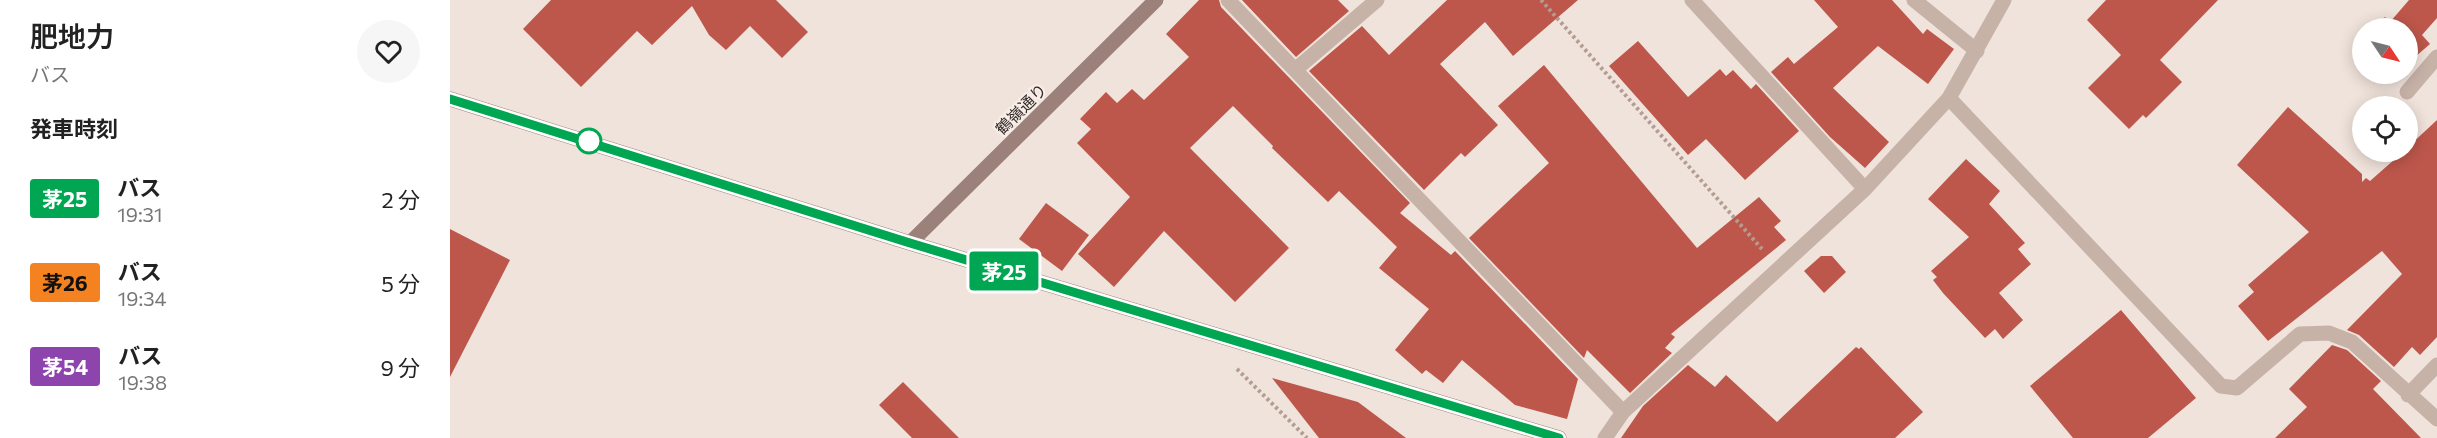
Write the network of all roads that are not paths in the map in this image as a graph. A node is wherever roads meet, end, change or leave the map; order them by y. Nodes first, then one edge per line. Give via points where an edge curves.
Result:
1 (1156, 0) edge
2 (1228, 0) edge
3 (1377, 0) edge
4 (1692, 0) edge
5 (1914, 0) edge
6 (2004, 0) edge
7 (1977, 51) junction
8 (2437, 57) edge
9 (1295, 70) junction
10 (2407, 92) dead end
11 (1949, 98) junction
12 (450, 99) edge
13 (1865, 189) junction
14 (910, 243) junction
15 (2437, 365) edge
16 (2408, 395) junction
17 (1623, 412) junction
18 (2437, 419) edge
19 (1559, 438) edge
20 (1605, 438) edge

1 - 14 street, 鶴嶺通り
2 - 9 street
3 - 9 street
4 - 13 street
5 - 7 street
6 - 7 street
7 - 11 street
8 - 10 street
9 - 17 street
11 - 13 street
11 - 16 street via 2222,386 2237,388 2300,334 2329,333 2352,342
12 - 14 street
13 - 17 street
14 - 19 street
15 - 16 street
16 - 18 street
17 - 20 street

